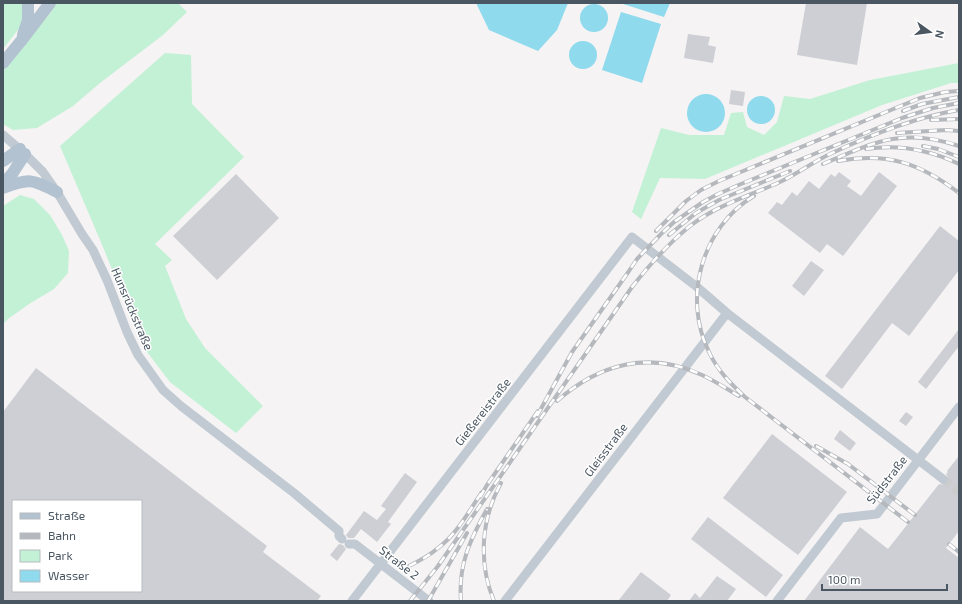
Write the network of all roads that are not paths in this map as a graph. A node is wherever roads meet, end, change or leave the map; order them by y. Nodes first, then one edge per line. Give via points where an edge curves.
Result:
1 (28, 3) edge
2 (50, 3) edge
3 (21, 41) junction
4 (3, 63) edge
5 (3, 135) edge
6 (23, 151) junction
7 (3, 161) edge
8 (3, 184) edge
9 (3, 188) edge
10 (57, 192) junction
11 (727, 313) junction
12 (959, 407) edge
13 (918, 460) junction
14 (943, 479) tunnel mouth
15 (348, 538) joint
16 (381, 564) junction
17 (352, 601) edge
18 (429, 601) edge
19 (506, 601) edge
20 (777, 601) edge

1 - 3 main road via 28,20
2 - 3 main road
3 - 4 main road
5 - 6 street, Hunsrückstraße
6 - 7 main road
6 - 8 main road via 12,174
6 - 10 street, Hunsrückstraße
9 - 10 main road via 26,181
10 - 15 street, Hunsrückstraße via 93,250 138,355 163,390
11 - 13 street
11 - 16 street, Gießereistraße via 632,237
11 - 19 street, Gleisstraße
12 - 13 street, Südstraße
13 - 14 street
13 - 20 street, Südstraße via 877,514 841,518
15 - 16 street, Straße 2
16 - 17 street, Gießereistraße
16 - 18 street, Straße 2

